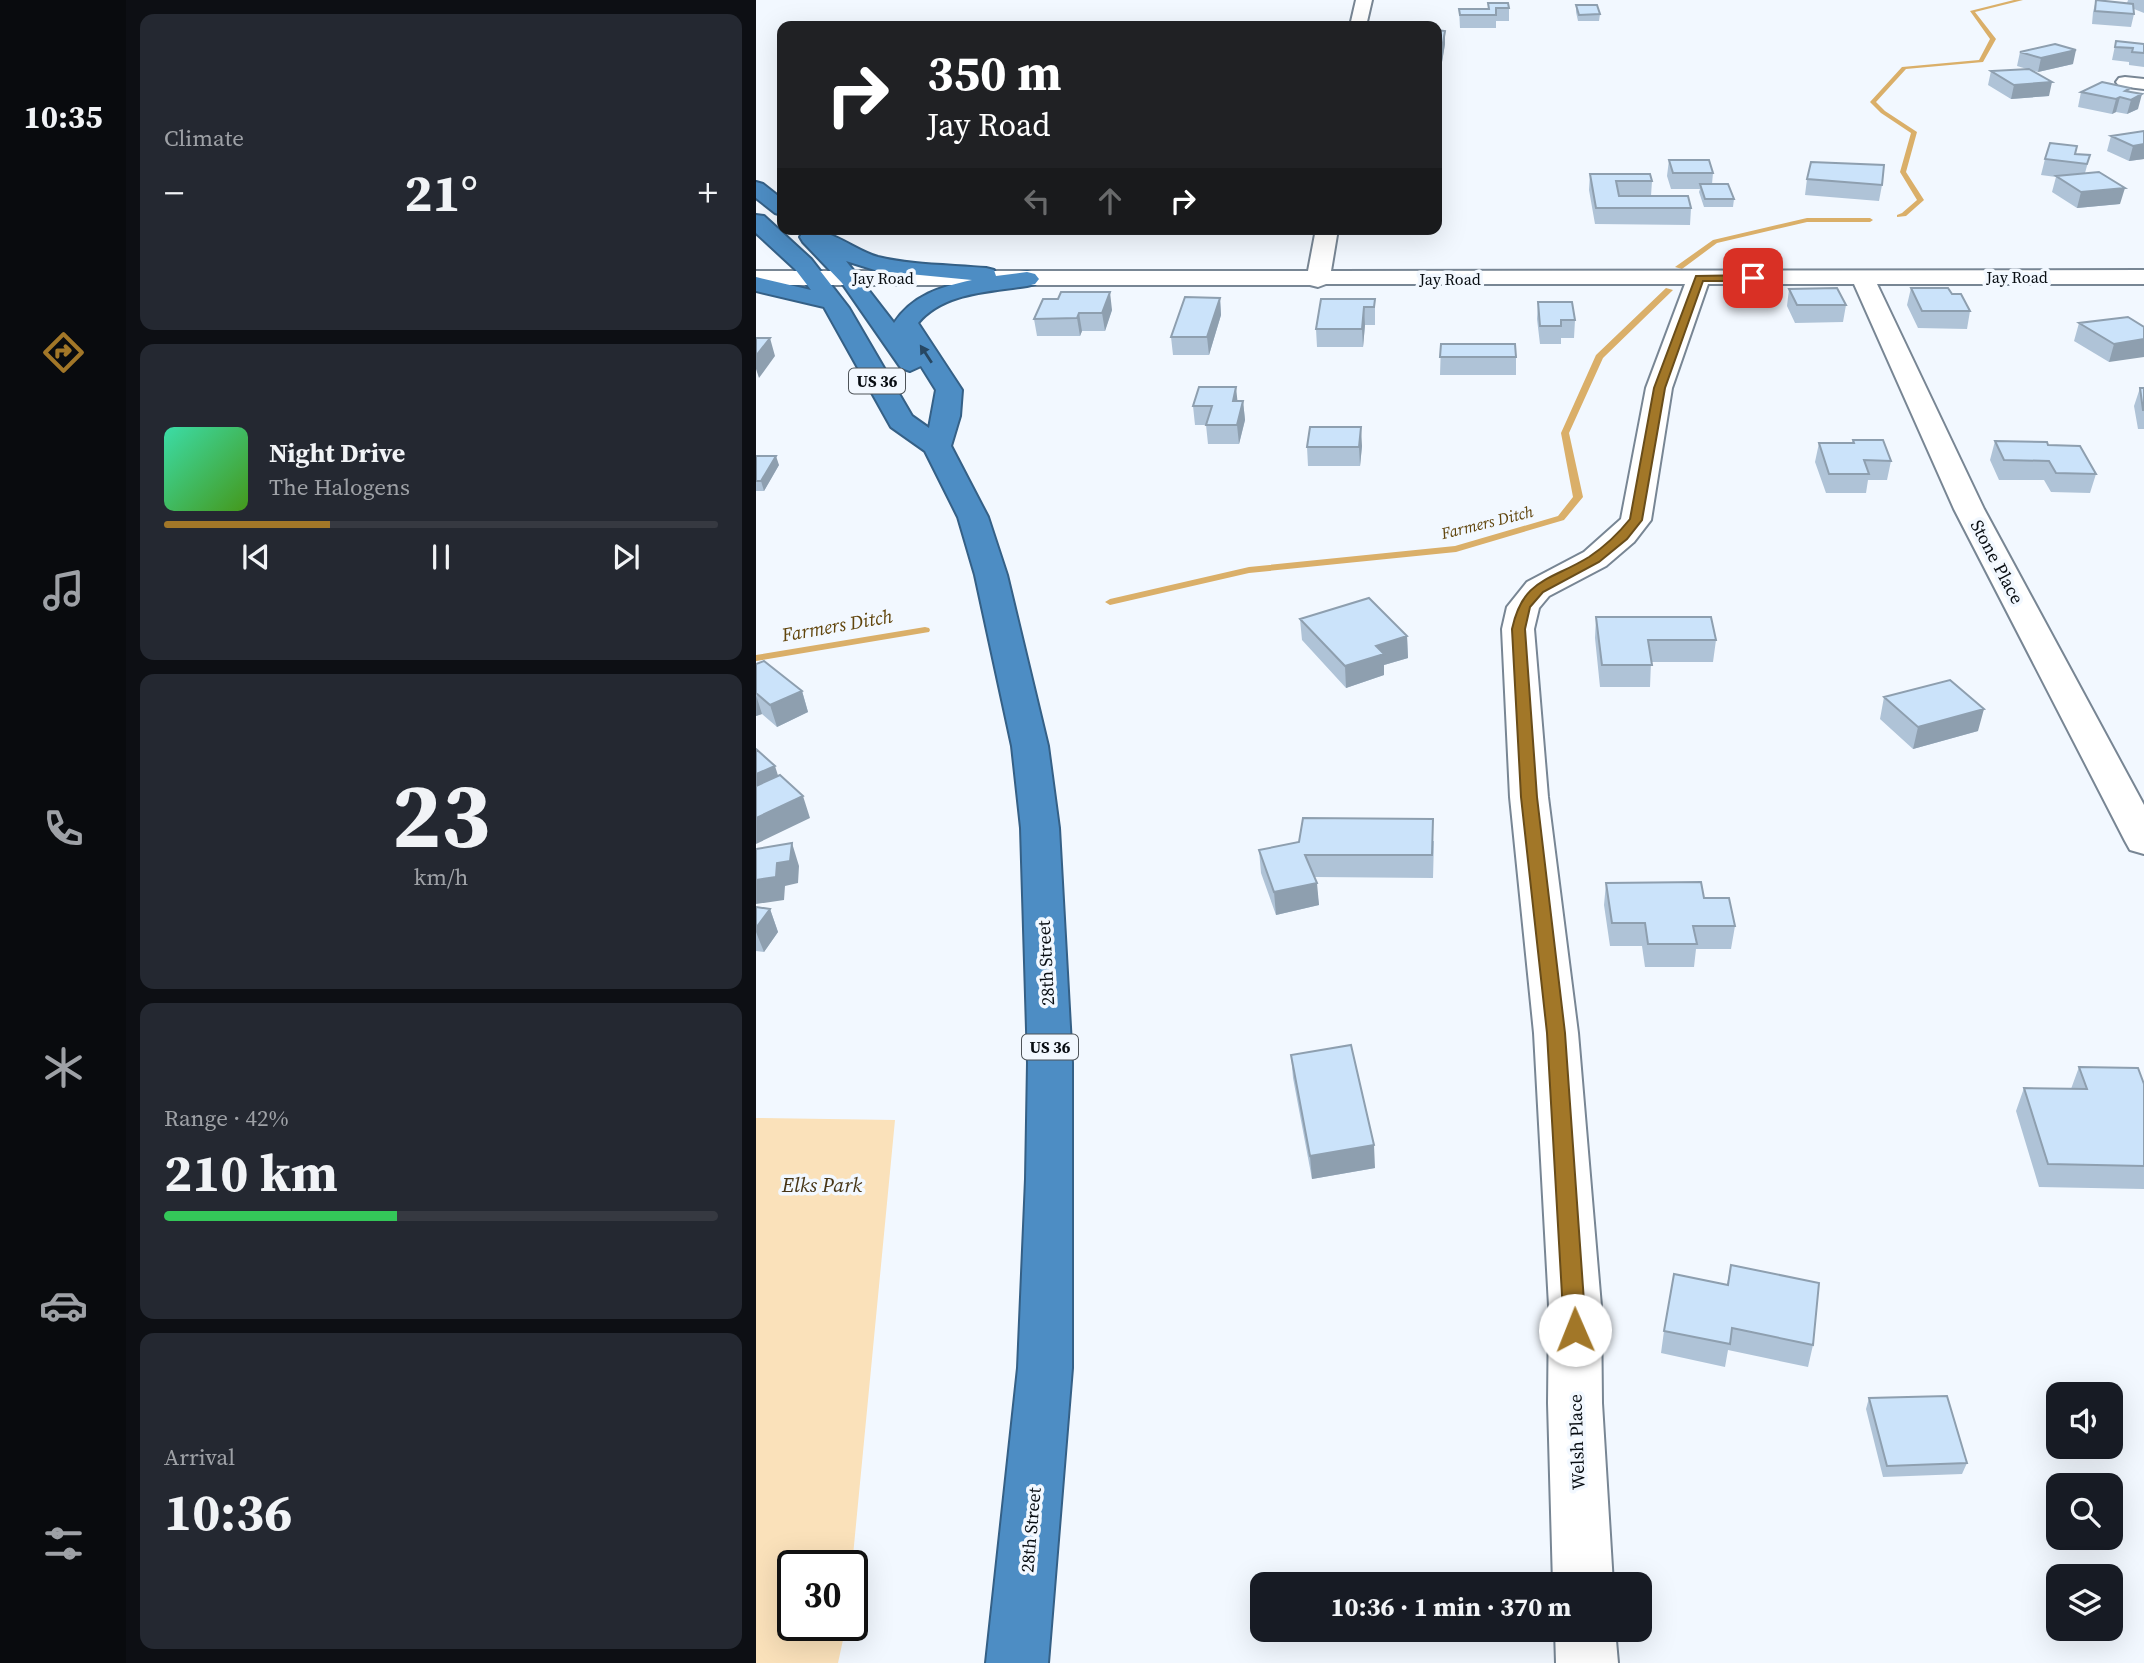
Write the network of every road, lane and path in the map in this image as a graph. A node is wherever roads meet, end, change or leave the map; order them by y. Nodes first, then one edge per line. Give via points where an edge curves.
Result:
1 (1364, 0) edge
2 (1359, 21) edge
3 (2125, 82) dead end
4 (2144, 84) edge
5 (756, 188) edge
6 (777, 205) edge
7 (760, 230) edge
8 (811, 235) edge
9 (816, 235) edge
10 (1325, 235) edge
11 (1862, 277) junction
12 (2144, 277) edge
13 (756, 278) edge
14 (816, 278) junction
15 (850, 278) junction
16 (1699, 278) junction
17 (1027, 279) junction
18 (1318, 279) junction
19 (756, 284) edge
20 (832, 302) junction
21 (942, 431) junction
22 (2144, 841) edge
23 (1582, 1572) edge
24 (1586, 1642) edge
25 (1017, 1663) edge
26 (1587, 1663) edge

1 - 2 street
3 - 4 street
5 - 6 highway
7 - 14 highway, US 36
8 - 15 highway, US 36
9 - 17 highway via 878,264
10 - 18 street
11 - 12 street, Jay Road
11 - 16 street, Jay Road
11 - 22 street, Stone Place via 1969,509
13 - 14 street, Jay Road
14 - 15 street, Jay Road
14 - 20 highway, 28th Street / US 36
15 - 17 street, Jay Road
15 - 21 highway, 28th Street / US 36
16 - 18 street, Jay Road
16 - 23 street, Welsh Place via 1659,388 1636,520 1595,559 1538,589 1523,607 1518,629 1529,797 1556,1033 1575,1306
17 - 18 street, Jay Road
21 -> 17 highway via 949,390 906,323 919,306 934,299
19 - 20 highway
20 - 21 highway, 28th Street / US 36 via 901,421
21 - 25 highway, 28th Street / US 36 via 991,575 1030,746 1040,828 1050,1063 1045,1368
24 - 26 street

